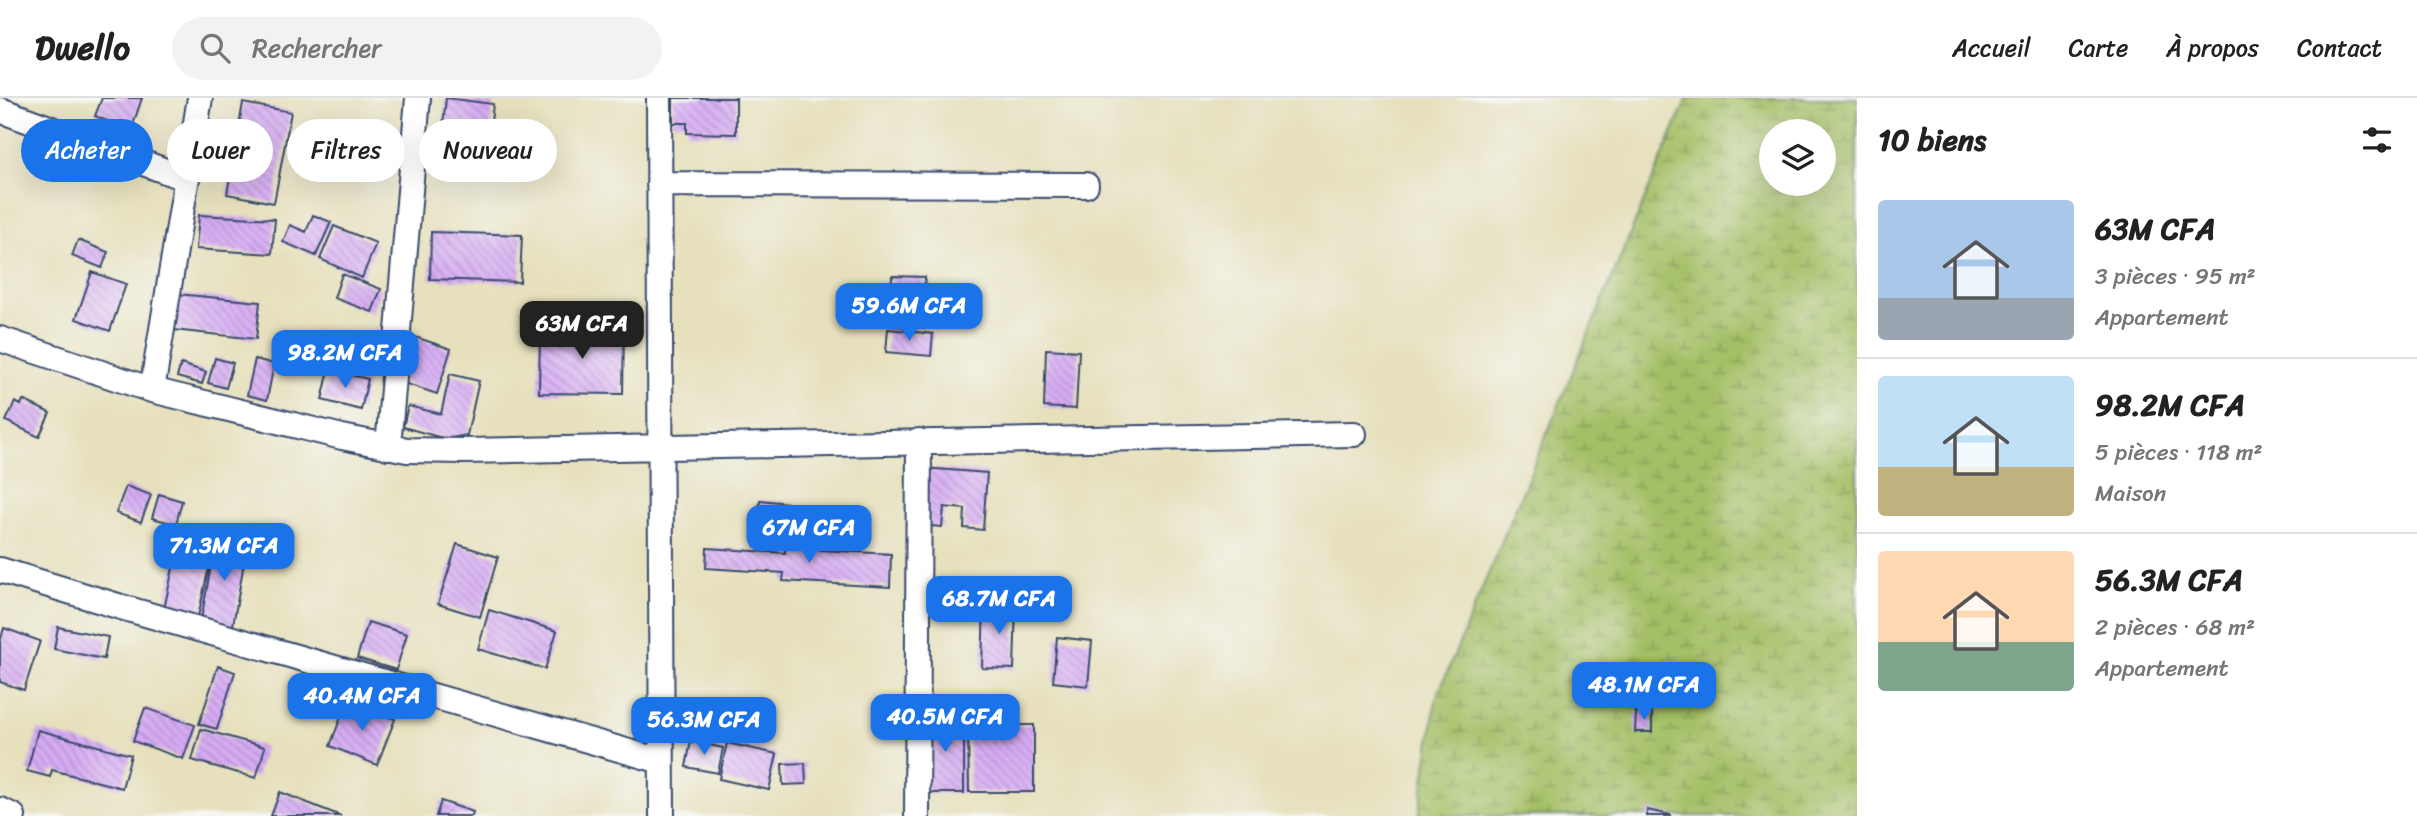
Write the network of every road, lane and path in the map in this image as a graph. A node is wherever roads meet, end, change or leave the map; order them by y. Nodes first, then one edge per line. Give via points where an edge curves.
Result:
1 (200, 98) edge
2 (418, 98) edge
3 (659, 98) edge
4 (0, 110) edge
5 (197, 119) edge
6 (167, 173) edge
7 (187, 182) edge
8 (659, 184) junction
9 (1086, 185) dead end
10 (0, 339) edge
11 (152, 390) junction
12 (1354, 433) dead end
13 (919, 441) junction
14 (388, 447) junction
15 (660, 447) junction
16 (0, 570) edge
17 (662, 761) junction
18 (0, 810) edge
19 (13, 816) edge
20 (662, 816) edge
21 (917, 816) edge

1 - 5 street
2 - 14 street
3 - 8 street
4 - 6 street
7 - 11 street
8 - 9 street
8 - 15 street
10 - 11 street
11 - 14 street
12 - 13 street
13 - 15 street
13 - 21 street
14 - 15 street via 464,451
15 - 17 street
16 - 17 street
17 - 20 street
18 - 19 street

